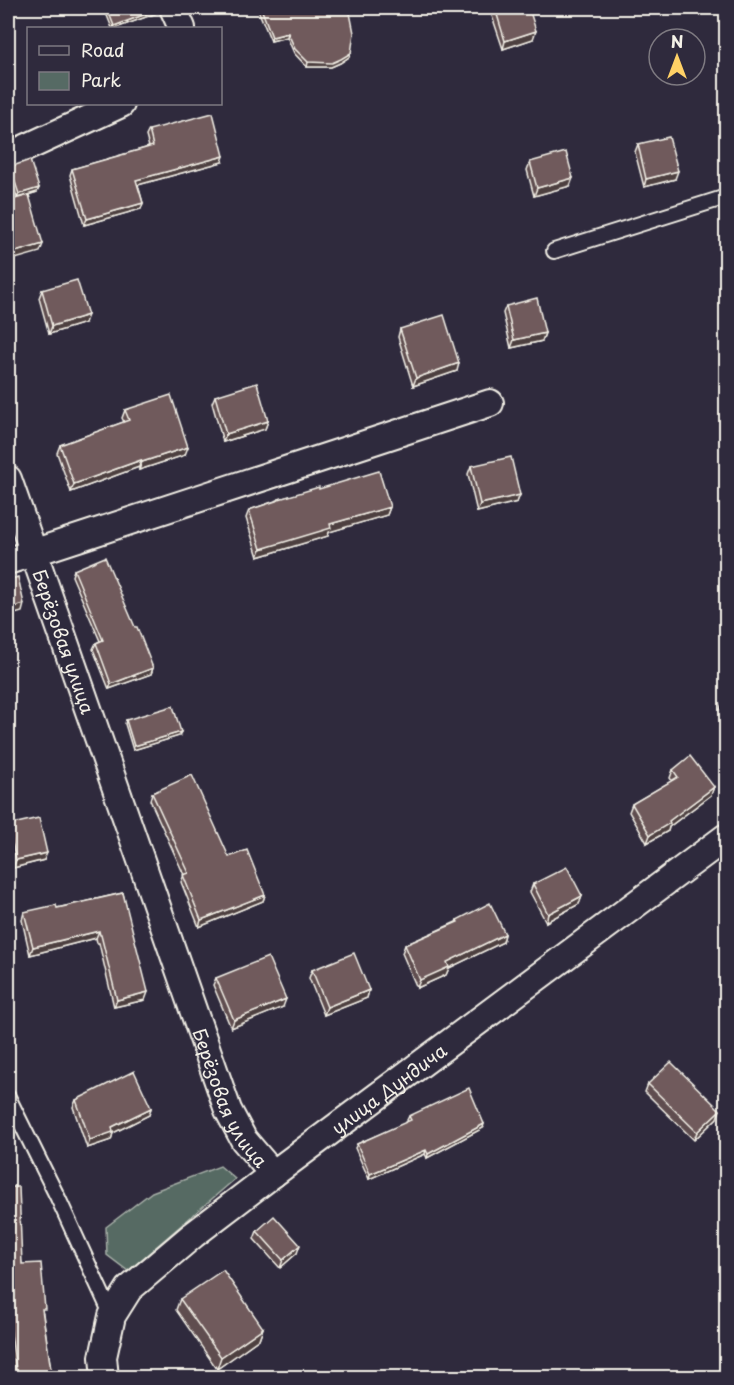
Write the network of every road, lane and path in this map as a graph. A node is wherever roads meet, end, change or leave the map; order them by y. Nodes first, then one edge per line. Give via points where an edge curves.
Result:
1 (173, 8) edge
2 (182, 27) edge
3 (119, 105) edge
4 (8, 156) edge
5 (726, 197) edge
6 (554, 251) dead end
7 (490, 403) dead end
8 (8, 479) edge
9 (33, 553) junction
10 (8, 561) edge
11 (726, 837) edge
12 (8, 1097) edge
13 (273, 1174) junction
14 (112, 1316) junction
15 (105, 1377) edge

1 - 2 street
3 - 4 street
5 - 6 lane
7 - 9 street, Берёзовая улица
8 - 9 street
9 - 10 street
9 - 13 street, Берёзовая улица via 228,1110 244,1140
11 - 13 street, улица Дундича
12 - 14 lane
13 - 14 street, улица Дундича via 193,1234 129,1289
14 - 15 street, улица Дундича via 103,1357

